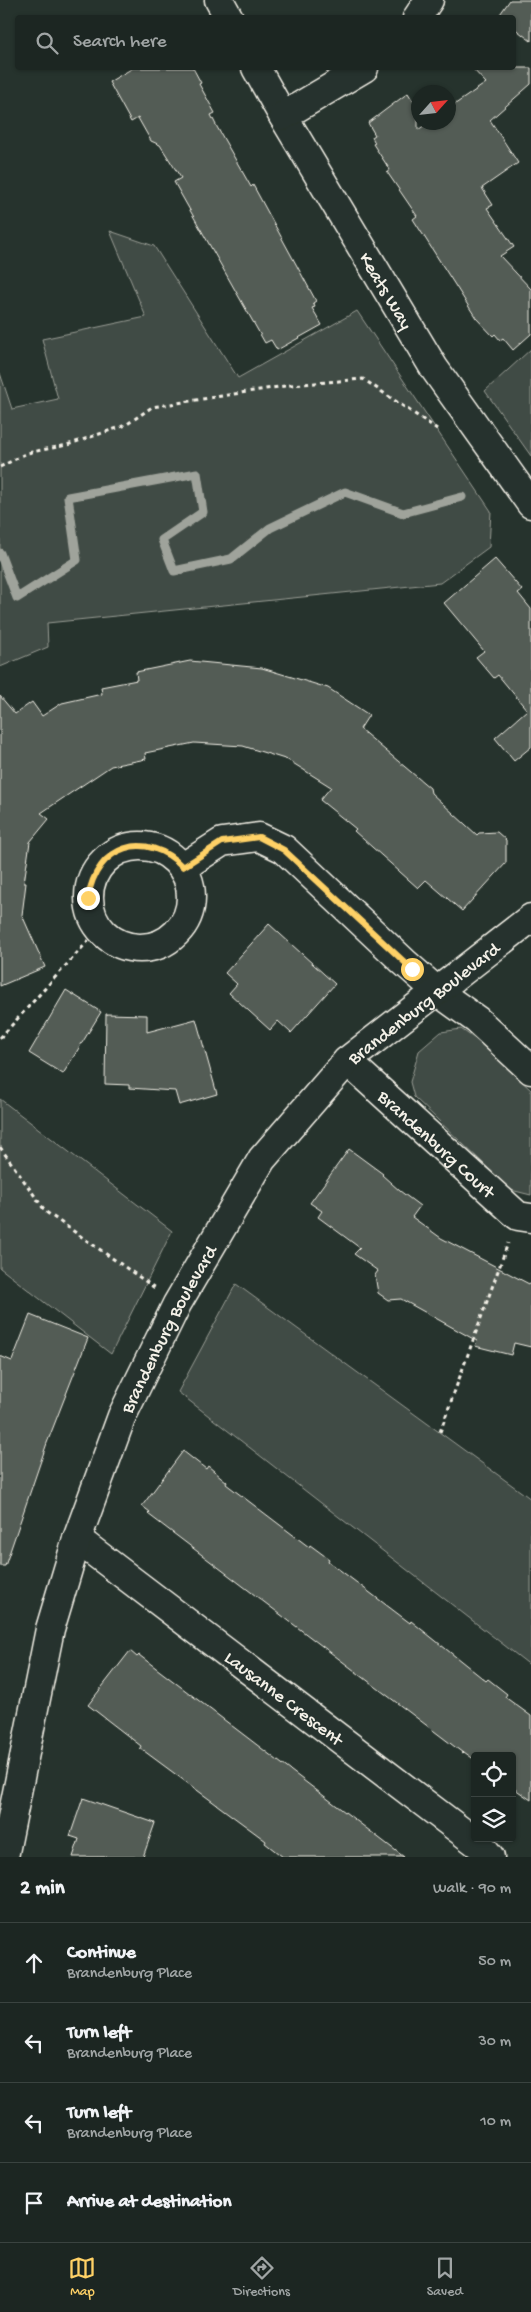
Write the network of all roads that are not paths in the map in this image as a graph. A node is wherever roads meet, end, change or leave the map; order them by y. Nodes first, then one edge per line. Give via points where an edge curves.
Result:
1 (219, 0) edge
2 (429, 0) edge
3 (227, 15) edge
4 (420, 15) edge
5 (257, 70) edge
6 (361, 70) edge
7 (283, 116) junction
8 (531, 504) edge
9 (183, 867) junction
10 (531, 918) edge
11 (438, 992) junction
12 (347, 1061) junction
13 (531, 1070) edge
14 (524, 1217) edge
15 (77, 1539) junction
16 (4, 1857) edge
17 (490, 1857) edge

1 - 3 street
2 - 4 street
5 - 7 street, Keats Way
6 - 7 street
7 - 8 street, Keats Way via 434,368
9 - 9 street via 190,883 192,901 188,918 178,933 164,944 146,949 129,948 99,929 91,914 88,898 98,867 110,855 124,848 148,846 171,855
9 - 11 street via 222,842 259,837 284,850
10 - 11 street, Brandenburg Boulevard
11 - 12 street, Brandenburg Boulevard
11 - 13 street via 477,1020
12 - 14 street, Brandenburg Court
12 - 15 street, Brandenburg Boulevard via 262,1159 177,1304 122,1416
15 - 16 street, Brandenburg Boulevard via 50,1629
15 - 17 street, Lausanne Crescent via 474,1841

